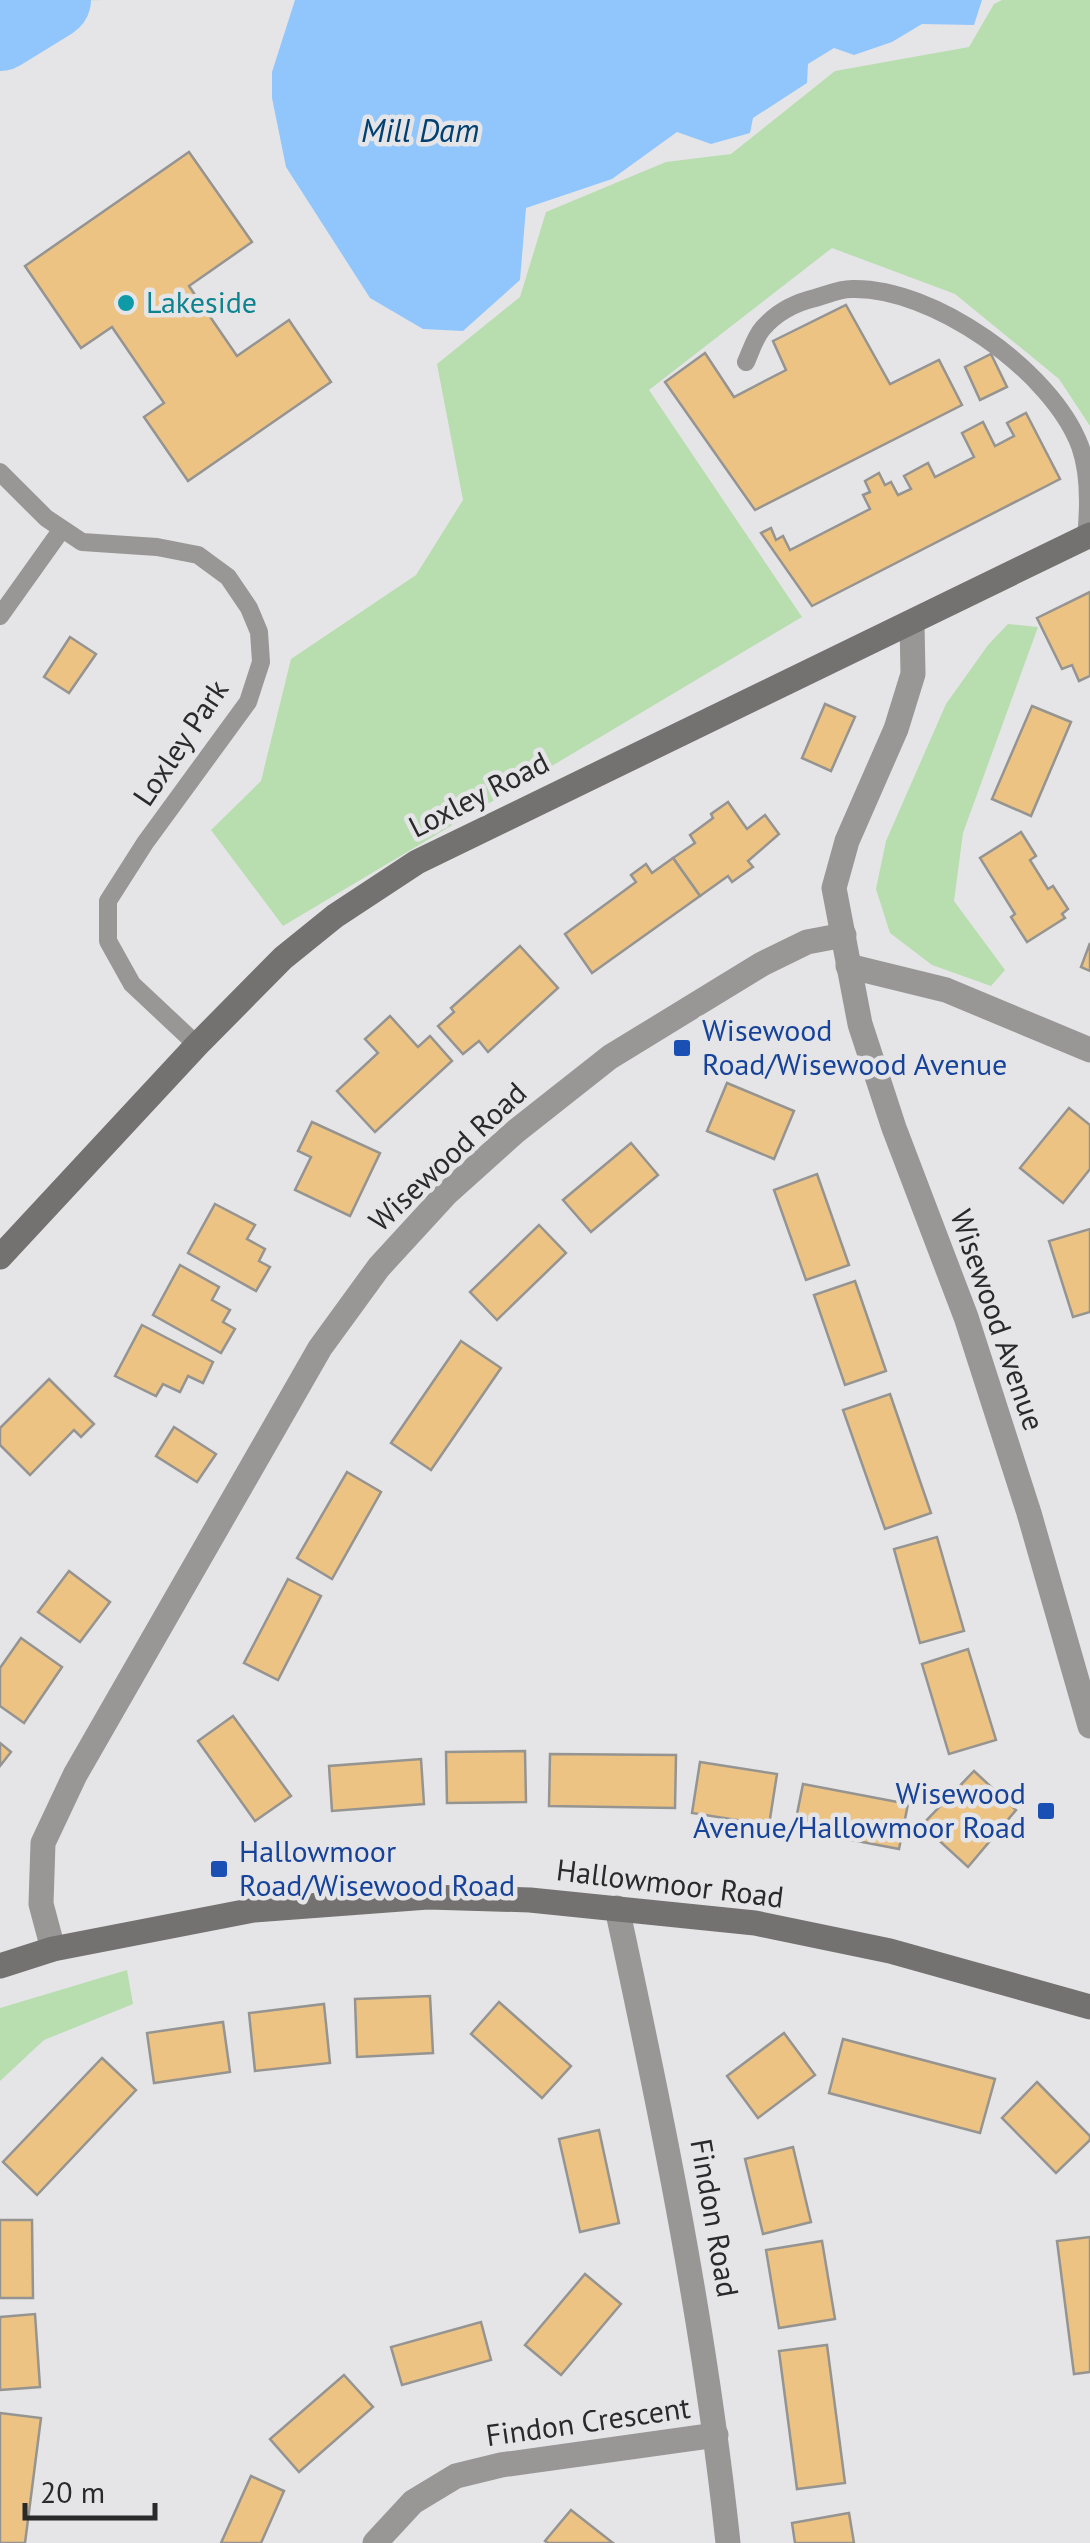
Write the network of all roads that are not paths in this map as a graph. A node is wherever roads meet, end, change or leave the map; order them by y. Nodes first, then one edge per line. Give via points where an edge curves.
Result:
1 (746, 362) dead end
2 (0, 472) edge
3 (62, 528) junction
4 (1088, 536) edge
5 (0, 616) edge
6 (912, 623) junction
7 (844, 935) junction
8 (848, 966) junction
9 (196, 1046) junction
10 (1090, 1050) edge
11 (0, 1257) edge
12 (1090, 1726) edge
13 (618, 1908) junction
14 (53, 1948) junction
15 (0, 1966) edge
16 (1090, 2007) edge
17 (716, 2436) junction
18 (376, 2543) edge
19 (728, 2543) edge

1 - 4 lane via 761,330 792,304 850,288 907,297 960,320 1052,400 1080,446
2 - 3 lane, Loxley Park
3 - 5 lane
3 - 9 lane, Loxley Park via 82,542 198,555 228,577 258,632 261,662 248,702 108,901 108,941 132,984
4 - 6 main road, Loxley Road
6 - 7 street via 914,674 834,888
6 - 9 main road, Loxley Road via 417,862 283,958
7 - 8 street, Wisewood Avenue
7 - 14 street, Wisewood Road via 807,942 762,964 610,1057 446,1194 379,1266 320,1348 74,1775 43,1843 41,1904
8 - 10 street via 946,990
8 - 12 street, Wisewood Avenue via 888,1111 966,1317 1029,1513
9 - 11 main road, Loxley Road
13 - 14 main road, Hallowmoor Road via 428,1897 254,1910
13 - 16 main road, Hallowmoor Road via 755,1923 890,1951
13 - 17 street, Findon Road via 693,2276
14 - 15 main road, Hallowmoor Road
17 - 18 street, Findon Crescent via 500,2464 456,2476 413,2502
17 - 19 street, Findon Road

